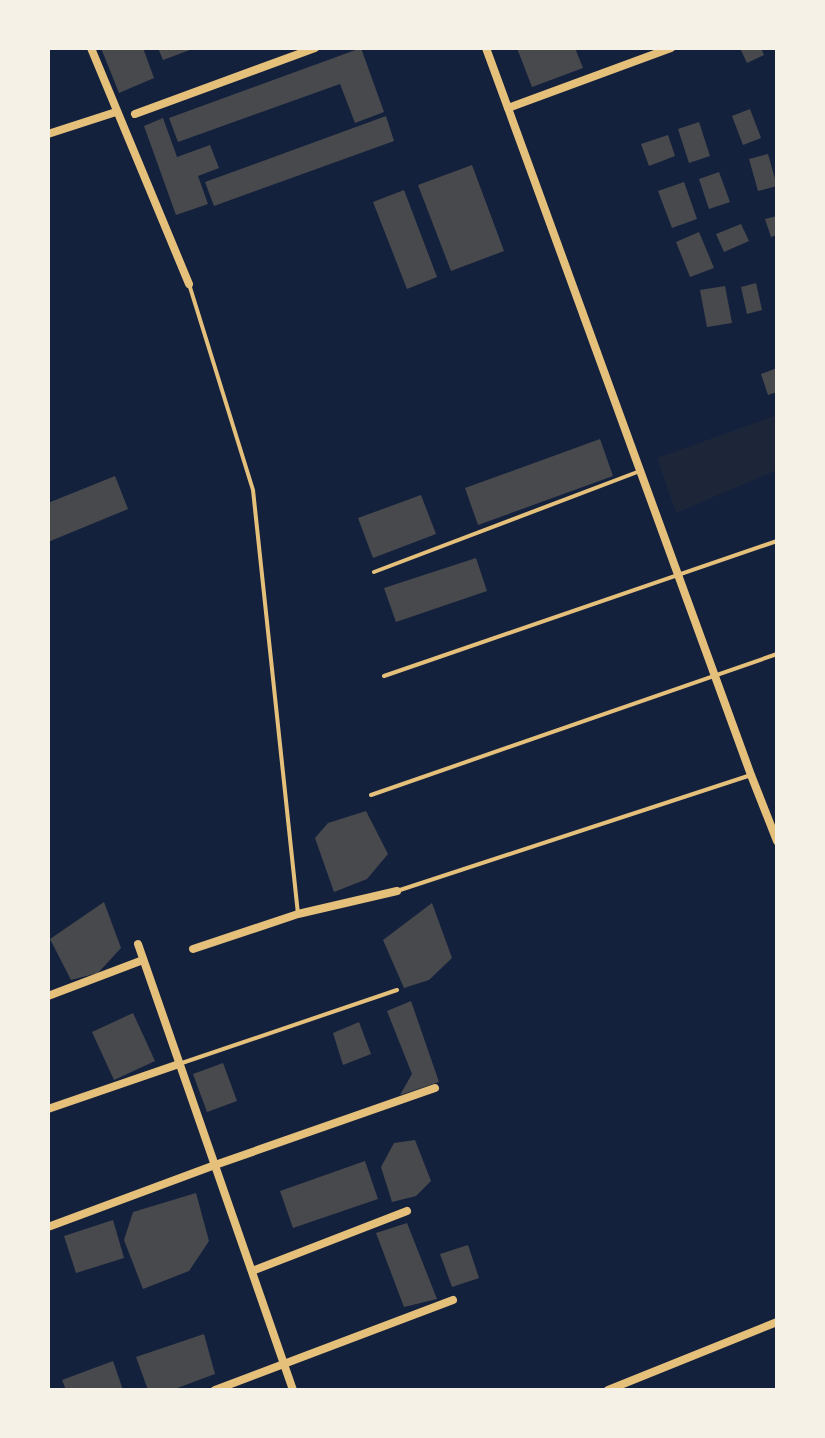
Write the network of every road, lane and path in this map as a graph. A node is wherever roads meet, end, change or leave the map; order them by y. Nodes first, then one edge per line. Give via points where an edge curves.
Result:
1 (91, 48) edge
2 (315, 48) edge
3 (486, 48) edge
4 (671, 48) edge
5 (508, 108) junction
6 (116, 112) junction
7 (135, 114) dead end
8 (48, 134) edge
9 (189, 284) joint
10 (640, 471) junction
11 (777, 541) edge
12 (374, 572) dead end
13 (677, 575) junction
14 (777, 654) edge
15 (384, 676) dead end
16 (715, 677) junction
17 (751, 775) junction
18 (371, 795) dead end
19 (777, 841) edge
20 (397, 891) joint
21 (298, 914) junction
22 (138, 944) dead end
23 (193, 949) dead end
24 (143, 960) junction
25 (397, 990) dead end
26 (48, 996) edge
27 (179, 1064) junction
28 (435, 1088) dead end
29 (48, 1109) edge
30 (215, 1165) junction
31 (407, 1211) dead end
32 (48, 1227) edge
33 (252, 1271) junction
34 (453, 1300) dead end
35 (777, 1322) edge
36 (284, 1364) junction
37 (215, 1390) edge
38 (293, 1390) edge
39 (608, 1390) edge

1 - 6 street
2 - 7 street
3 - 5 street
4 - 5 street
5 - 10 street
6 - 8 street
6 - 9 street
9 - 21 lane via 253,490
10 - 12 lane
10 - 13 street
11 - 13 lane
13 - 15 lane
13 - 16 street
14 - 16 lane
16 - 17 street
16 - 18 lane
17 - 19 street
17 - 20 lane
20 - 21 street
21 - 23 street
22 - 24 street
24 - 26 street
24 - 27 street
25 - 27 lane
27 - 29 street
27 - 30 street
28 - 30 street
30 - 32 street
30 - 33 street
31 - 33 street
33 - 36 street
34 - 36 street
35 - 39 street
36 - 37 street
36 - 38 street

